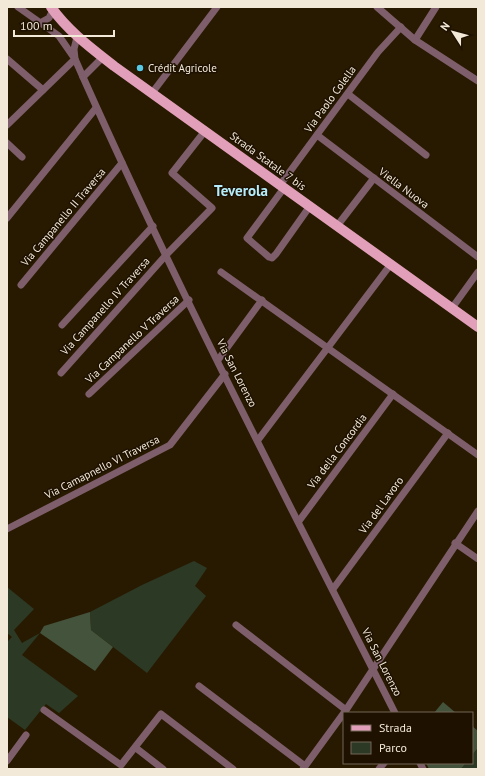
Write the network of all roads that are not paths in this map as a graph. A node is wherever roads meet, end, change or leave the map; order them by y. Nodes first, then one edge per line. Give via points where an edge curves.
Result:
1 (18, 7) edge
2 (217, 7) edge
3 (376, 7) edge
4 (436, 7) edge
5 (52, 9) edge
6 (40, 23) junction
7 (401, 27) junction
8 (77, 37) junction
9 (415, 40) junction
10 (103, 57) junction
11 (75, 59) junction
12 (7, 60) edge
13 (83, 77) junction
14 (478, 81) edge
15 (43, 90) junction
16 (152, 93) junction
17 (348, 94) junction
18 (96, 108) junction
19 (7, 125) edge
20 (204, 131) junction
21 (317, 135) junction
22 (7, 144) edge
23 (426, 155) dead end
24 (22, 157) dead end
25 (122, 163) junction
26 (374, 178) junction
27 (282, 186) junction
28 (310, 206) junction
29 (7, 218) edge
30 (153, 226) junction
31 (337, 226) junction
32 (167, 254) junction
33 (478, 258) edge
34 (391, 264) junction
35 (221, 272) dead end
36 (478, 272) edge
37 (21, 285) dead end
38 (189, 300) junction
39 (262, 300) junction
40 (452, 308) junction
41 (62, 325) dead end
42 (478, 327) edge
43 (328, 348) junction
44 (218, 360) junction
45 (61, 373) dead end
46 (225, 374) junction
47 (89, 394) dead end
48 (393, 394) junction
49 (448, 433) junction
50 (258, 440) junction
51 (478, 455) edge
52 (478, 511) edge
53 (299, 521) junction
54 (7, 529) edge
55 (456, 543) junction
56 (478, 559) edge
57 (333, 589) junction
58 (236, 625) dead end
59 (372, 668) junction
60 (199, 686) dead end
61 (44, 710) dead end
62 (346, 710) joint
63 (394, 712) edge
64 (343, 714) edge
65 (26, 735) dead end
66 (136, 748) junction
67 (7, 761) edge
68 (304, 767) edge
69 (163, 769) edge
70 (233, 769) edge

1 - 6 street
2 - 16 street
3 - 7 street
4 - 9 street
5 - 6 street via 49,18
5 - 8 main road, Strada Statale 7 bis
6 - 11 street via 59,36
7 - 9 street
7 - 17 street, Via Paolo Colella via 378,52
8 - 10 main road, Strada Statale 7 bis
8 - 11 street, Via San Lorenzo
9 - 14 street
10 - 13 street
10 - 16 main road, Strada Statale 7 bis
11 - 13 street, Via San Lorenzo
11 - 15 street
12 - 15 street
13 - 18 street, Via San Lorenzo
15 - 19 street
16 - 20 main road, Strada Statale 7 bis
17 - 21 street, Via Paolo Colella
17 - 23 street
18 - 25 street, Via San Lorenzo
18 - 29 street
20 - 27 main road, Strada Statale 7 bis
20 - 32 street, Via Campanello IV Traversa via 172,173 212,208
21 - 26 street, Viella Nuova
21 - 27 street, Via Paolo Colella
22 - 24 street
25 - 30 street, Via San Lorenzo
25 - 37 street, Via Campanello II Traversa
26 - 31 street
26 - 33 street, Viella Nuova
27 - 28 main road, Strada Statale 7 bis
27 - 28 street, Via Paolo Colella via 246,238 269,257 272,258 276,254
28 - 31 main road, Strada Statale 7 bis
30 - 32 street, Via San Lorenzo
30 - 41 street
31 - 34 main road, Strada Statale 7 bis
32 - 38 street, Via San Lorenzo
32 - 45 street, Via Campanello IV Traversa
34 - 40 main road, Strada Statale 7 bis
34 - 43 street
35 - 39 street
36 - 40 street
38 - 44 street, Via San Lorenzo
38 - 47 street, Via Campanello V Traversa
39 - 43 street
39 - 44 street
40 - 42 main road, Strada Statale 7 bis
43 - 48 street
43 - 50 street
44 - 46 street, Via San Lorenzo
46 - 50 street, Via San Lorenzo
46 - 54 street, Via Camapnello VI Traversa via 170,445
48 - 49 street
48 - 53 street, Via della Concordia
49 - 51 street
49 - 57 street, Via del Lavoro
50 - 53 street, Via San Lorenzo
52 - 55 street
53 - 57 street, Via San Lorenzo
55 - 56 street
55 - 59 street
57 - 59 street, Via San Lorenzo
58 - 62 street
59 - 62 street
59 - 63 street, Via San Lorenzo
60 - 68 street
61 - 66 street via 122,765
64 - 68 street
65 - 67 street
66 - 69 street
66 - 70 street via 161,714

